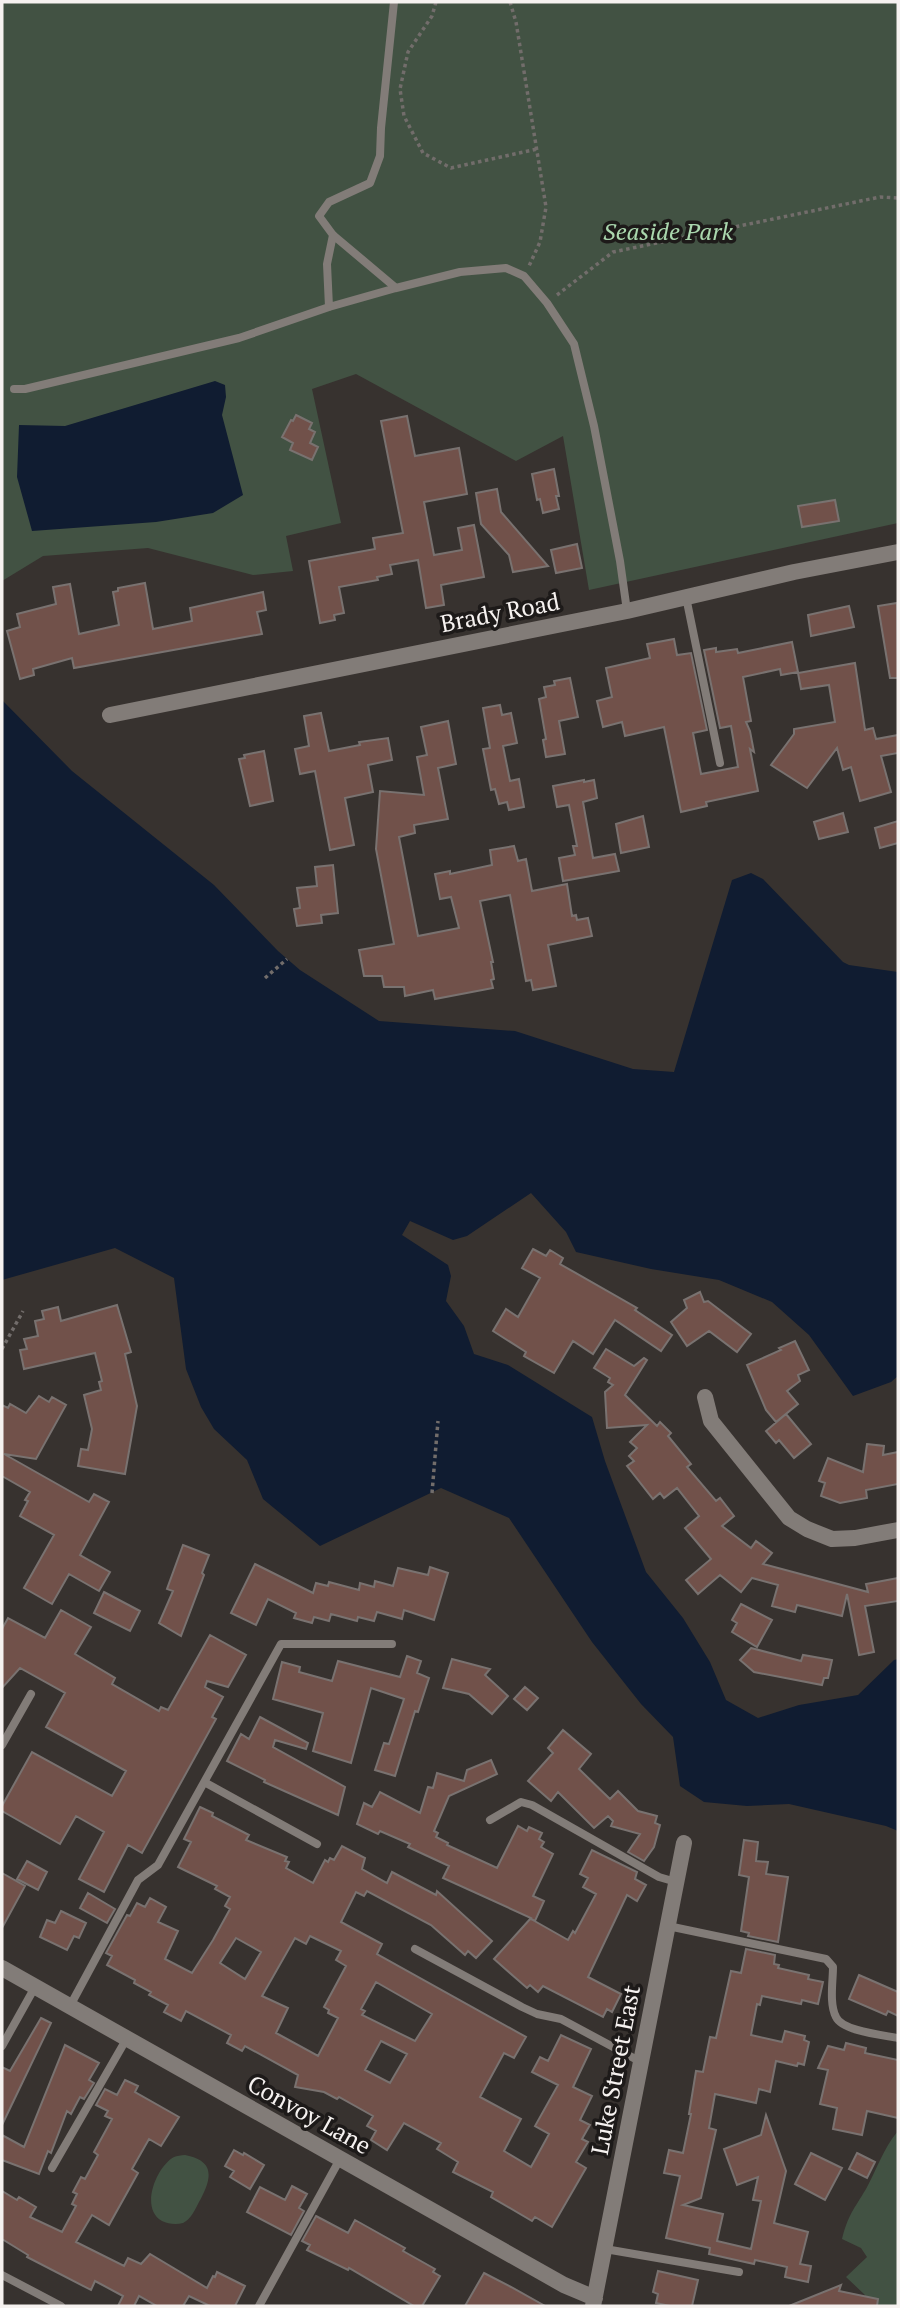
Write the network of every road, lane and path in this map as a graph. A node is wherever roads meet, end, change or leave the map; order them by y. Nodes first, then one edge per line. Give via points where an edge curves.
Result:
1 (394, 2) edge
2 (436, 2) edge
3 (510, 2) edge
4 (537, 149) junction
5 (898, 198) edge
6 (333, 235) junction
7 (524, 276) junction
8 (396, 288) junction
9 (547, 303) junction
10 (329, 307) junction
11 (14, 389) dead end
12 (898, 552) edge
13 (686, 597) junction
14 (627, 611) junction
15 (110, 715) dead end
16 (720, 763) dead end
17 (287, 959) dead end
18 (265, 978) dead end
19 (23, 1311) dead end
20 (2, 1349) edge
21 (705, 1398) dead end
22 (438, 1421) dead end
23 (432, 1493) dead end
24 (898, 1530) edge
25 (392, 1644) dead end
26 (32, 1694) dead end
27 (2, 1745) edge
28 (206, 1783) junction
29 (490, 1820) dead end
30 (684, 1843) dead end
31 (317, 1844) dead end
32 (676, 1882) junction
33 (667, 1926) junction
34 (415, 1949) dead end
35 (2, 1968) edge
36 (35, 1987) junction
37 (69, 2006) junction
38 (127, 2038) junction
39 (898, 2038) edge
40 (2, 2046) edge
41 (641, 2062) junction
42 (340, 2159) junction
43 (52, 2168) dead end
44 (605, 2249) junction
45 (739, 2272) dead end
46 (2, 2275) edge
47 (594, 2302) edge
48 (61, 2306) edge
49 (259, 2306) edge

1 - 6 lane via 380,156 370,183 329,202 319,216
2 - 4 path via 408,52 400,89 404,116 423,153 451,168
3 - 4 path
4 - 7 path via 546,207 540,242
5 - 9 path via 880,197 613,252
6 - 8 lane
6 - 10 lane via 327,264
7 - 8 lane via 506,268 460,272
7 - 9 lane
8 - 10 lane
9 - 14 lane via 574,344 594,426
10 - 11 lane via 239,338
12 - 13 street, Brady Road
13 - 14 street, Brady Road
13 - 16 lane
14 - 15 street, Brady Road
17 - 18 path
19 - 20 path
21 - 24 street via 711,1421 789,1518 832,1539
22 - 23 path
25 - 28 lane via 281,1644
26 - 27 lane
28 - 31 lane
28 - 37 lane via 158,1865 138,1881
29 - 32 lane via 521,1802 532,1805 659,1877
30 - 32 street, Luke Street East
32 - 33 street, Luke Street East
33 - 39 lane via 826,1959 833,1967 838,2021 846,2027
33 - 41 street, Luke Street East
34 - 41 lane via 522,2007 561,2019
35 - 36 street, Convoy Lane
36 - 37 street, Convoy Lane
36 - 40 lane
37 - 38 street, Convoy Lane
38 - 42 street, Convoy Lane
38 - 43 lane
41 - 44 street, Luke Street East
42 - 47 street, Convoy Lane
42 - 49 lane
44 - 45 lane
44 - 47 street, Luke Street East
46 - 48 lane

